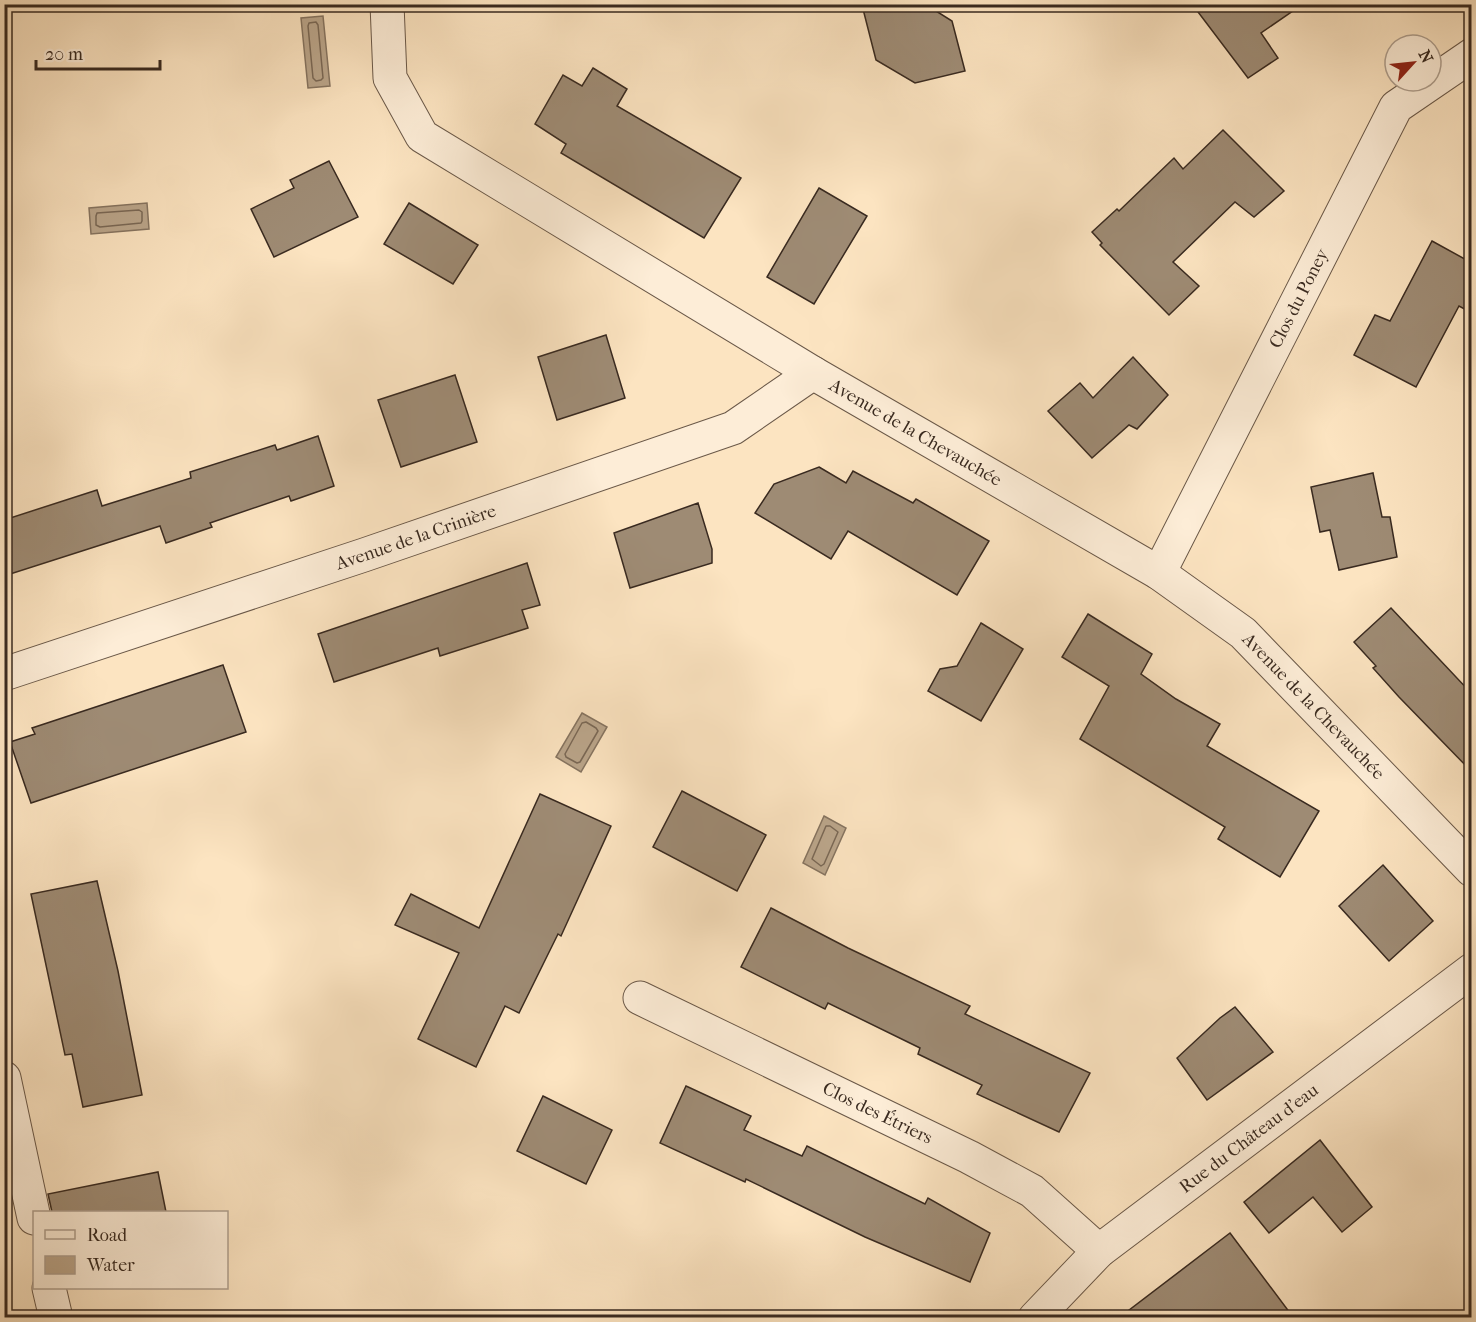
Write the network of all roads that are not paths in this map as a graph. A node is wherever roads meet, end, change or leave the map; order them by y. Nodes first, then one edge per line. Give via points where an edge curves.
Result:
1 (387, 4) edge
2 (1472, 55) edge
3 (813, 373) junction
4 (1159, 573) junction
5 (4, 674) edge
6 (1472, 870) edge
7 (1472, 970) edge
8 (640, 998) dead end
9 (4, 1078) edge
10 (33, 1213) edge
11 (1099, 1251) junction
12 (50, 1289) edge
13 (56, 1317) edge
14 (1035, 1317) edge

1 - 3 street, Avenue de la Chevauchée via 390,78 422,136
2 - 4 street, Clos du Poney via 1396,107
3 - 4 street, Avenue de la Chevauchée
3 - 5 street, Avenue de la Crinière via 733,428
4 - 6 street, Avenue de la Chevauchée via 1243,633
7 - 11 street, Rue du Château d'eau
8 - 11 street, Clos des Étriers via 1032,1191
9 - 10 street
11 - 14 street, Rue du Château d'eau
12 - 13 street

